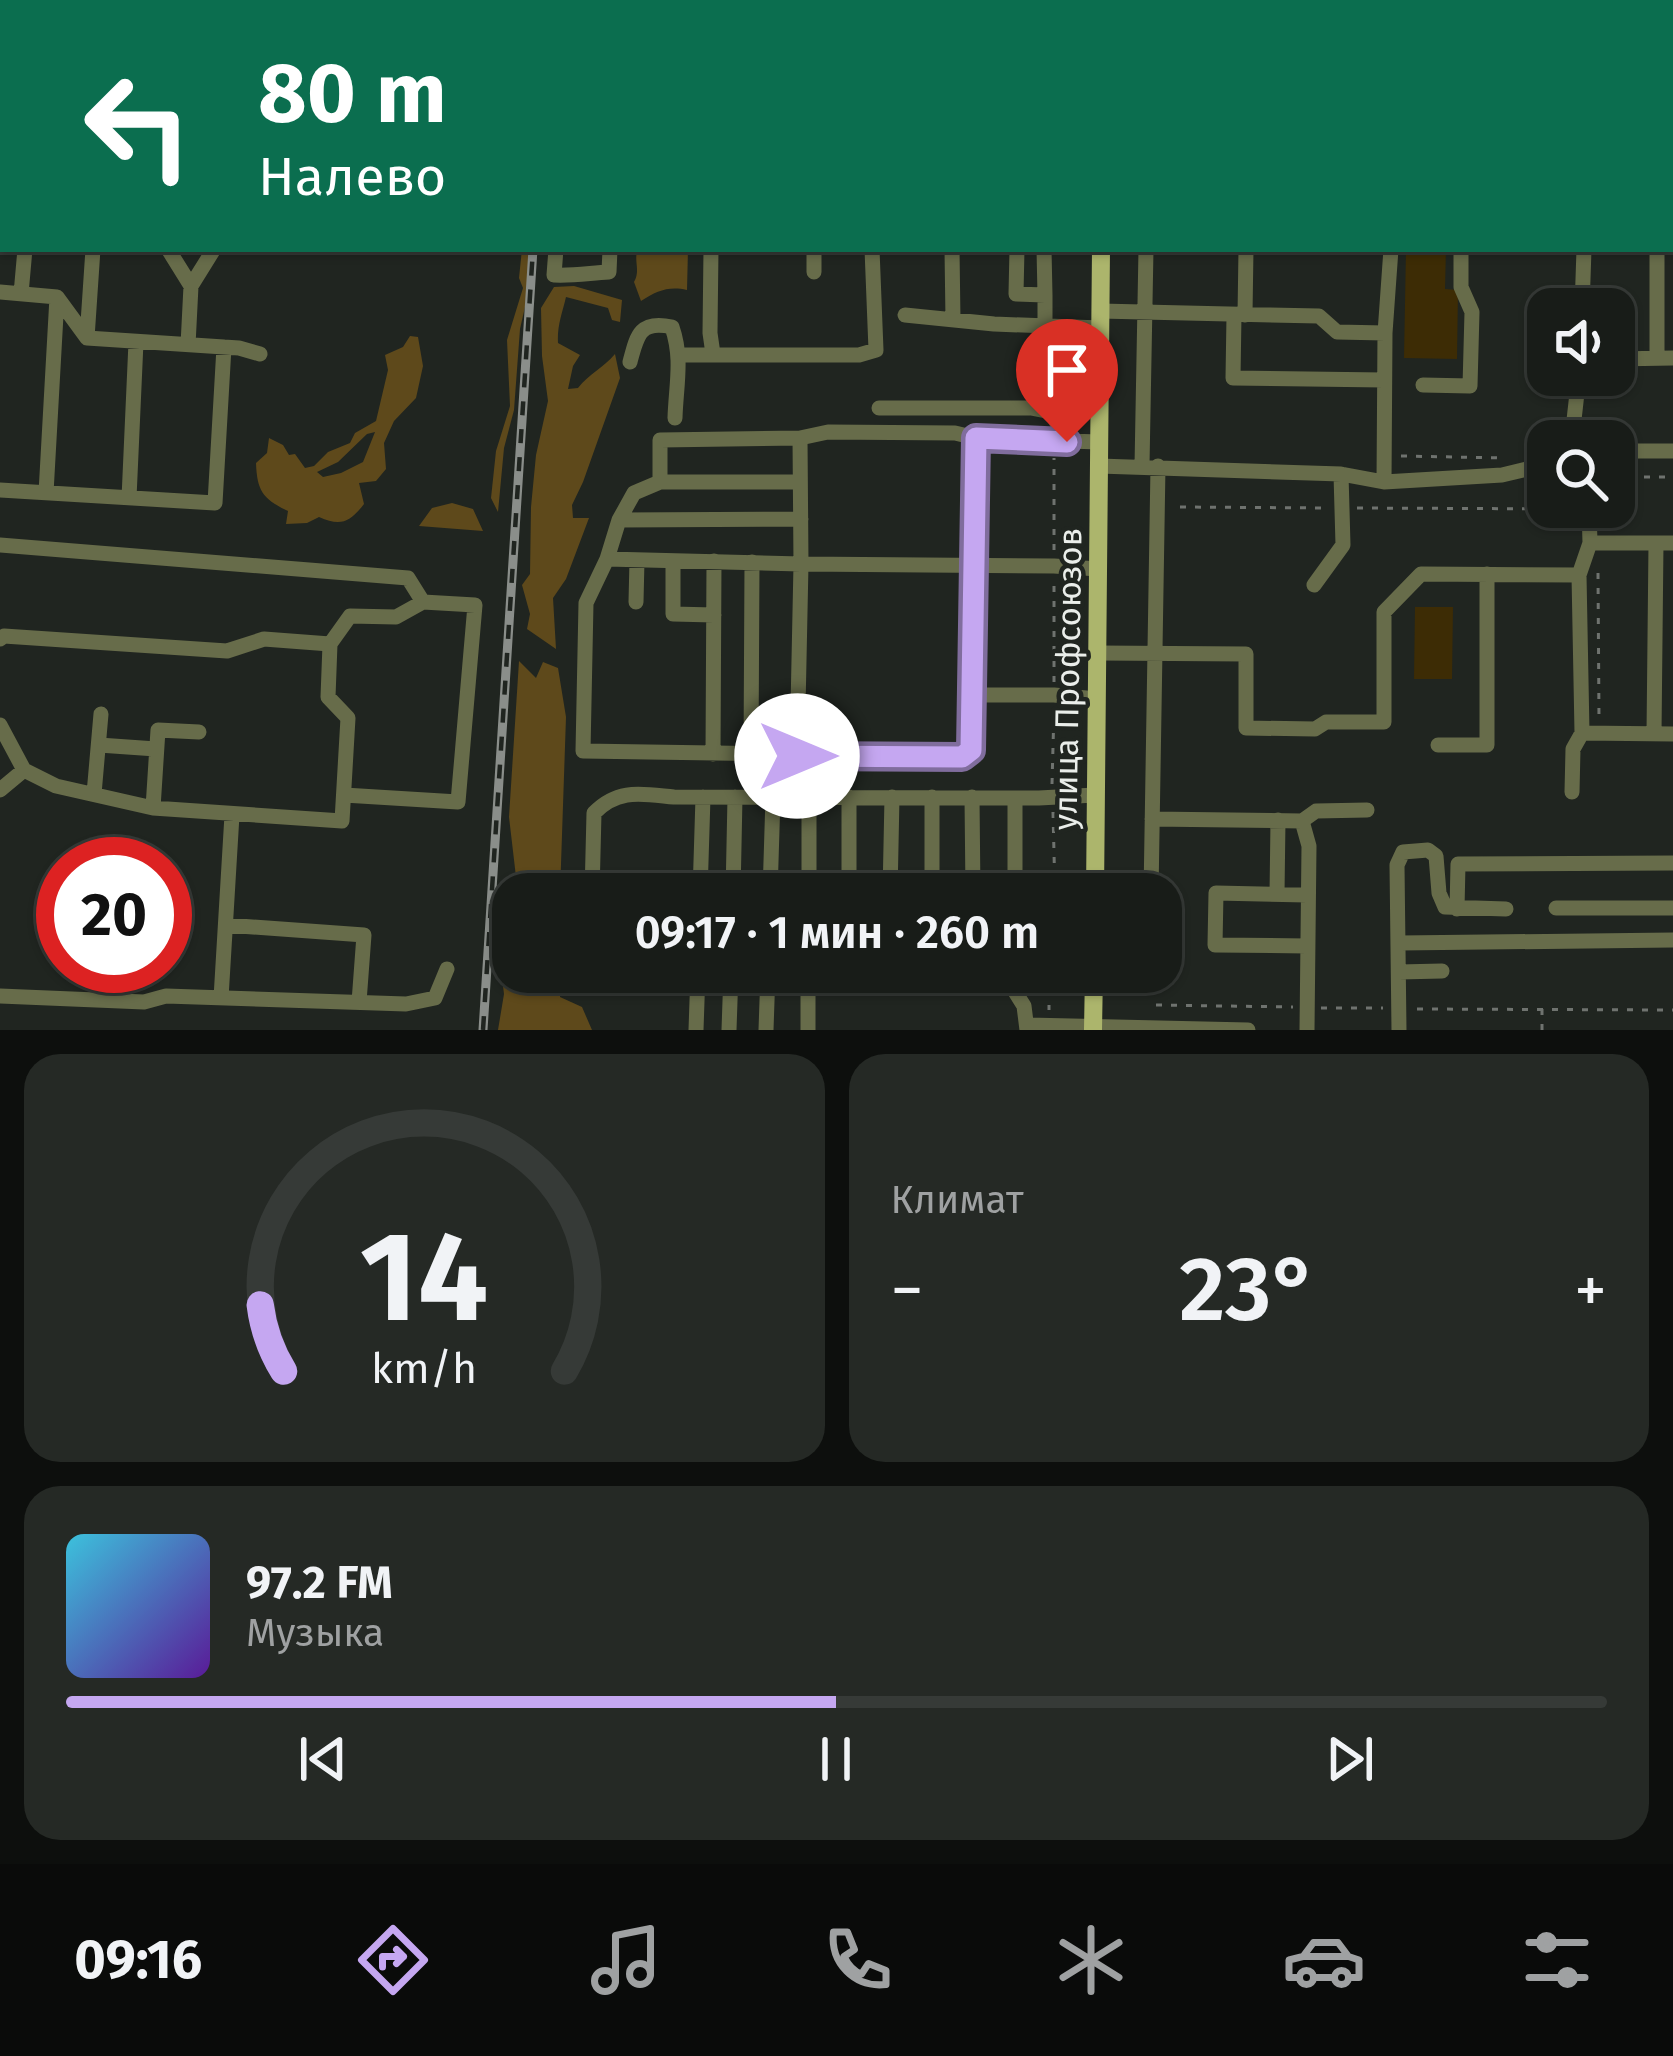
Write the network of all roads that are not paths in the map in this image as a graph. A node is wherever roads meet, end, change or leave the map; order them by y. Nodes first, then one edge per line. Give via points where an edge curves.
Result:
1 (25, 252) edge
2 (93, 252) edge
3 (170, 252) edge
4 (212, 252) edge
5 (556, 252) edge
6 (610, 252) edge
7 (711, 252) edge
8 (814, 252) edge
9 (872, 252) edge
10 (952, 252) edge
11 (1017, 252) edge
12 (1044, 252) edge
13 (1101, 252) edge
14 (1146, 252) edge
15 (1246, 252) edge
16 (1391, 252) edge
17 (1460, 252) edge
18 (1584, 252) edge
19 (1658, 252) edge
20 (814, 272) dead end
21 (191, 286) junction
22 (1583, 288) edge
23 (0, 292) edge
24 (21, 294) junction
25 (1045, 295) junction
26 (57, 297) junction
27 (1147, 313) junction
28 (1239, 315) junction
29 (904, 316) dead end
30 (953, 320) junction
31 (1100, 320) junction
32 (1051, 325) junction
33 (1385, 333) junction
34 (87, 338) junction
35 (136, 342) junction
36 (188, 345) junction
37 (224, 347) junction
38 (260, 354) dead end
39 (713, 354) junction
40 (680, 355) junction
41 (1665, 358) edge
42 (1635, 359) edge
43 (631, 362) dead end
44 (1384, 380) junction
45 (1423, 385) dead end
46 (879, 408) dead end
47 (675, 418) dead end
48 (800, 438) junction
49 (976, 438) junction
50 (1061, 441) junction
51 (1099, 442) junction
52 (1635, 451) edge
53 (1673, 451) edge
54 (1099, 466) junction
55 (1150, 466) junction
56 (1527, 469) edge
57 (1341, 474) junction
58 (660, 482) junction
59 (800, 482) junction
60 (1384, 482) junction
61 (0, 490) edge
62 (46, 493) junction
63 (129, 498) junction
64 (801, 519) junction
65 (619, 520) junction
66 (1588, 528) edge
67 (1590, 543) junction
68 (1665, 543) edge
69 (0, 545) edge
70 (607, 559) junction
71 (637, 560) junction
72 (674, 561) junction
73 (714, 561) junction
74 (752, 562) junction
75 (801, 565) junction
76 (972, 567) junction
77 (1098, 569) junction
78 (1487, 574) junction
79 (1579, 575) junction
80 (1314, 585) dead end
81 (423, 602) junction
82 (636, 602) dead end
83 (714, 615) junction
84 (0, 639) edge
85 (330, 644) junction
86 (1098, 653) junction
87 (1155, 653) junction
88 (972, 695) junction
89 (1097, 699) junction
90 (100, 714) dead end
91 (0, 725) edge
92 (199, 732) dead end
93 (1590, 733) junction
94 (1654, 734) junction
95 (1673, 734) edge
96 (99, 745) junction
97 (1438, 745) dead end
98 (157, 749) junction
99 (713, 754) junction
100 (751, 754) junction
101 (797, 756) junction
102 (24, 770) junction
103 (0, 790) edge
104 (1572, 792) dead end
105 (94, 794) junction
106 (344, 795) junction
107 (1095, 795) junction
108 (703, 796) junction
109 (735, 797) junction
110 (773, 797) junction
111 (808, 797) junction
112 (848, 797) junction
113 (892, 797) junction
114 (932, 797) junction
115 (972, 797) junction
116 (1015, 798) junction
117 (153, 808) junction
118 (1367, 810) dead end
119 (232, 815) junction
120 (1152, 819) junction
121 (1278, 820) junction
122 (1302, 821) junction
123 (1673, 863) edge
124 (593, 873) edge
125 (701, 873) edge
126 (733, 873) edge
127 (771, 873) edge
128 (806, 873) edge
129 (849, 873) edge
130 (890, 873) edge
131 (932, 873) edge
132 (973, 873) edge
133 (1015, 873) edge
134 (1094, 873) edge
135 (1151, 873) edge
136 (1277, 894) junction
137 (1307, 895) junction
138 (1556, 908) dead end
139 (1673, 908) edge
140 (1457, 909) junction
141 (1506, 909) dead end
142 (226, 925) junction
143 (1673, 940) edge
144 (1400, 943) junction
145 (1307, 946) junction
146 (448, 969) dead end
147 (1442, 970) dead end
148 (1400, 972) junction
149 (698, 993) edge
150 (730, 993) edge
151 (767, 993) edge
152 (808, 993) edge
153 (1016, 993) edge
154 (1094, 993) edge
155 (0, 996) edge
156 (221, 998) junction
157 (359, 1002) junction
158 (1027, 1028) edge
159 (1159, 1028) edge
160 (1093, 1029) edge
161 (697, 1030) edge
162 (729, 1030) edge
163 (766, 1030) edge
164 (808, 1030) edge
165 (1232, 1030) edge
166 (1248, 1030) edge
167 (1307, 1030) edge
168 (1399, 1030) edge

1 - 24 street
2 - 34 street
3 - 21 street
4 - 21 street
5 - 6 street via 554,275 577,277 609,272
7 - 39 street
8 - 20 street
9 - 39 street via 876,350
10 - 30 street
11 - 25 street via 1016,294
12 - 25 street
13 - 31 main road, улица Профсоюзов
14 - 27 street
15 - 28 street
16 - 33 street
17 - 45 street via 1472,312 1471,386
18 - 22 street
19 - 41 street
21 - 36 street
23 - 24 street
24 - 26 street
25 - 32 street
26 - 34 street
26 - 62 street
27 - 28 street
27 - 31 street
27 - 55 street
28 - 33 street via 1319,316 1337,332
28 - 44 street via 1233,379
29 - 30 street
30 - 32 street
31 - 32 street
31 - 51 main road, улица Профсоюзов
33 - 44 street
34 - 35 street
35 - 36 street
35 - 63 street
36 - 37 street
37 - 38 street
37 - 63 street via 214,503
39 - 40 street
40 - 43 street via 671,327 660,325 637,335
40 - 47 street
41 - 42 street
44 - 60 street
46 - 50 street via 1031,408 1052,412
48 - 49 street
48 - 58 street via 660,440
48 - 59 street
49 - 50 street
49 - 76 street
50 - 51 street
51 - 54 main road, улица Профсоюзов
52 - 53 street
54 - 55 street
54 - 77 main road, улица Профсоюзов
55 - 57 street
55 - 87 street
56 - 60 street
57 - 60 street
57 - 80 street via 1343,545
58 - 59 street
58 - 65 street via 634,493
59 - 64 street
61 - 62 street
62 - 63 street
64 - 65 street
64 - 75 street
65 - 70 street
66 - 67 street
67 - 68 street
67 - 79 street
68 - 94 street
69 - 81 street via 408,578
70 - 71 street
70 - 99 street via 586,603 584,752
71 - 72 street
71 - 82 street
72 - 73 street
72 - 83 street via 673,614
73 - 74 street
73 - 83 street
74 - 75 street
74 - 100 street
75 - 76 street
75 - 101 street
76 - 77 street
76 - 88 street
77 - 86 main road, улица Профсоюзов
78 - 79 street
78 - 87 street via 1421,574 1384,612 1384,722 1246,728 1246,654
78 - 97 street via 1487,746
79 - 93 street
81 - 85 street via 396,616 350,616
81 - 106 street via 475,605 458,802
83 - 99 street
84 - 85 street via 226,651 264,640
85 - 106 street via 328,697 348,718
86 - 87 street
86 - 89 main road, улица Профсоюзов
87 - 120 street
88 - 89 street
88 - 101 street via 971,750 962,757
89 - 107 main road, улица Профсоюзов
90 - 96 street
91 - 102 street
92 - 98 street via 158,730
93 - 94 street
93 - 104 street via 1573,749
94 - 95 street
96 - 98 street
96 - 105 street
98 - 117 street
99 - 100 street
100 - 101 street
102 - 103 street
102 - 105 street
105 - 117 street
106 - 119 street via 342,821
107 - 116 street
107 - 134 main road, улица Профсоюзов
108 - 109 street
108 - 124 street via 608,799 594,813
108 - 125 street
109 - 110 street
109 - 126 street
110 - 111 street
110 - 127 street
111 - 112 street
111 - 128 street
112 - 113 street
112 - 129 street
113 - 114 street
113 - 130 street
114 - 115 street
114 - 131 street
115 - 116 street
115 - 132 street
116 - 133 street
117 - 119 street
118 - 122 street via 1316,811
119 - 142 street
120 - 121 street
120 - 135 street
121 - 122 street
121 - 136 street
122 - 137 street
123 - 140 street via 1458,864
136 - 137 street
136 - 145 street via 1216,893 1215,945
137 - 145 street
138 - 139 street
140 - 141 street
140 - 144 street via 1445,907 1439,892 1436,856 1403,852
142 - 156 street
142 - 157 street via 364,935
143 - 144 street
144 - 148 street
145 - 167 street
146 - 157 street via 435,998
147 - 148 street
148 - 168 street
149 - 161 street
150 - 162 street
151 - 163 street
152 - 164 street
153 - 158 street
154 - 160 main road
155 - 156 street
156 - 157 street
158 - 160 street
159 - 160 street
159 - 165 street
165 - 166 street

